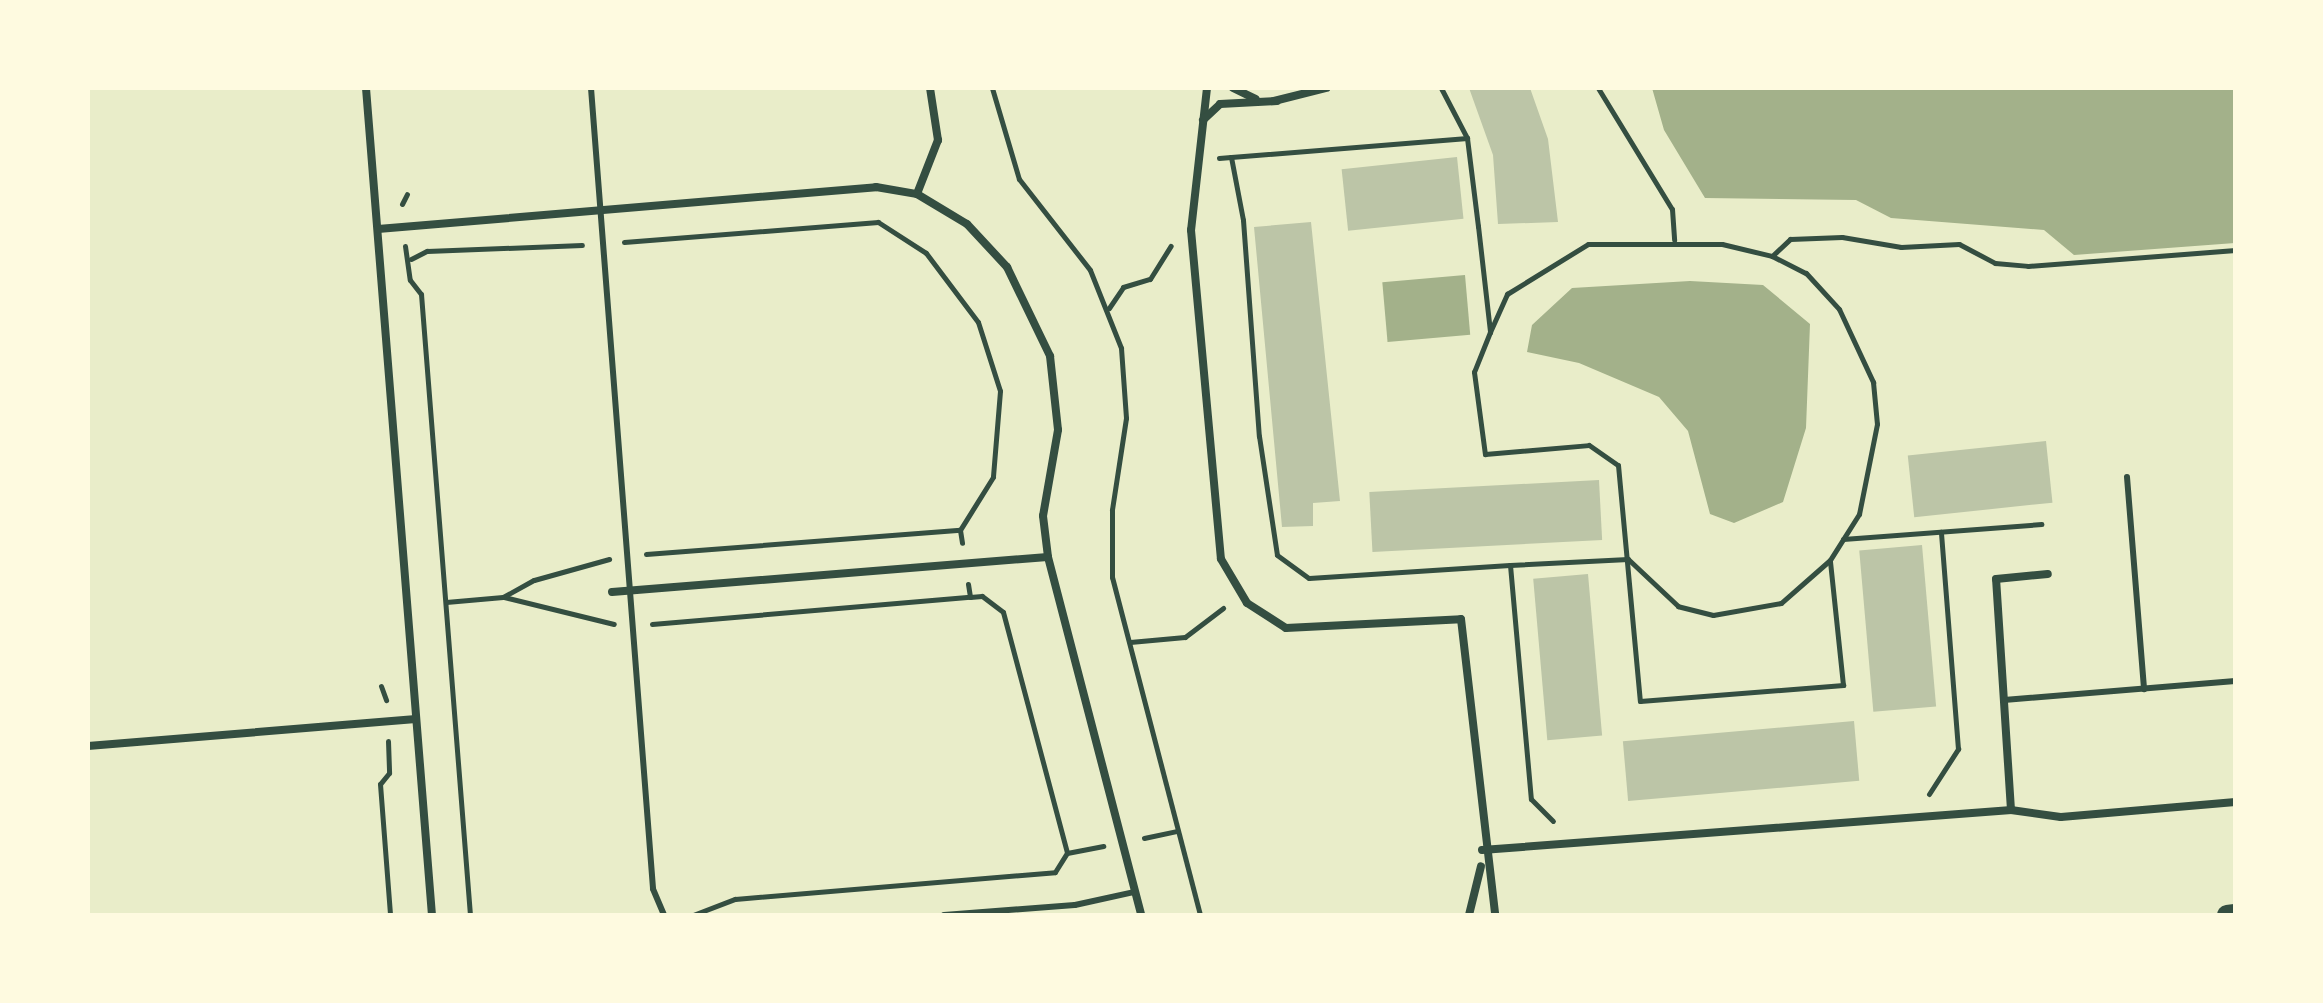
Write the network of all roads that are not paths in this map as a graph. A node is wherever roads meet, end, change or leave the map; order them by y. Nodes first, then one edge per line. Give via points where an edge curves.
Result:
1 (366, 88) edge
2 (591, 88) edge
3 (930, 88) edge
4 (1207, 88) edge
5 (1233, 88) edge
6 (1326, 88) edge
7 (1277, 101) junction
8 (1199, 140) junction
9 (917, 194) junction
10 (600, 210) junction
11 (378, 229) junction
12 (2127, 477) dead end
13 (1048, 557) junction
14 (2048, 574) dead end
15 (630, 590) junction
16 (612, 592) dead end
17 (2235, 681) edge
18 (2144, 689) junction
19 (2004, 700) junction
20 (416, 719) junction
21 (88, 746) edge
22 (2235, 802) edge
23 (2011, 810) junction
24 (1482, 850) junction
25 (1134, 892) junction
26 (2235, 914) edge
27 (432, 915) edge
28 (664, 915) edge
29 (944, 915) edge
30 (1133, 915) edge
31 (1141, 915) edge
32 (1469, 915) edge
33 (1495, 915) edge
34 (2227, 915) edge

1 - 11 street
2 - 10 lane
3 - 9 street via 938,140
4 - 8 street
5 - 7 street
6 - 7 street
7 - 8 street via 1220,104 1204,119
8 - 24 street via 1191,230 1214,538 1241,594 1262,617 1297,630 1461,619
9 - 10 street via 876,187
9 - 13 street via 967,224 996,254 1045,341 1058,430 1043,516
10 - 11 street
10 - 15 lane
11 - 20 street
12 - 18 lane
13 - 15 street
13 - 25 street
14 - 19 street via 1996,579
15 - 16 street
15 - 28 lane via 654,897
17 - 18 lane
18 - 19 lane
19 - 23 street
20 - 21 street
20 - 27 street
22 - 23 street via 2061,817
23 - 24 street
24 - 32 street
24 - 33 street
25 - 29 lane via 1075,905
25 - 30 street
25 - 31 street
26 - 34 main road

